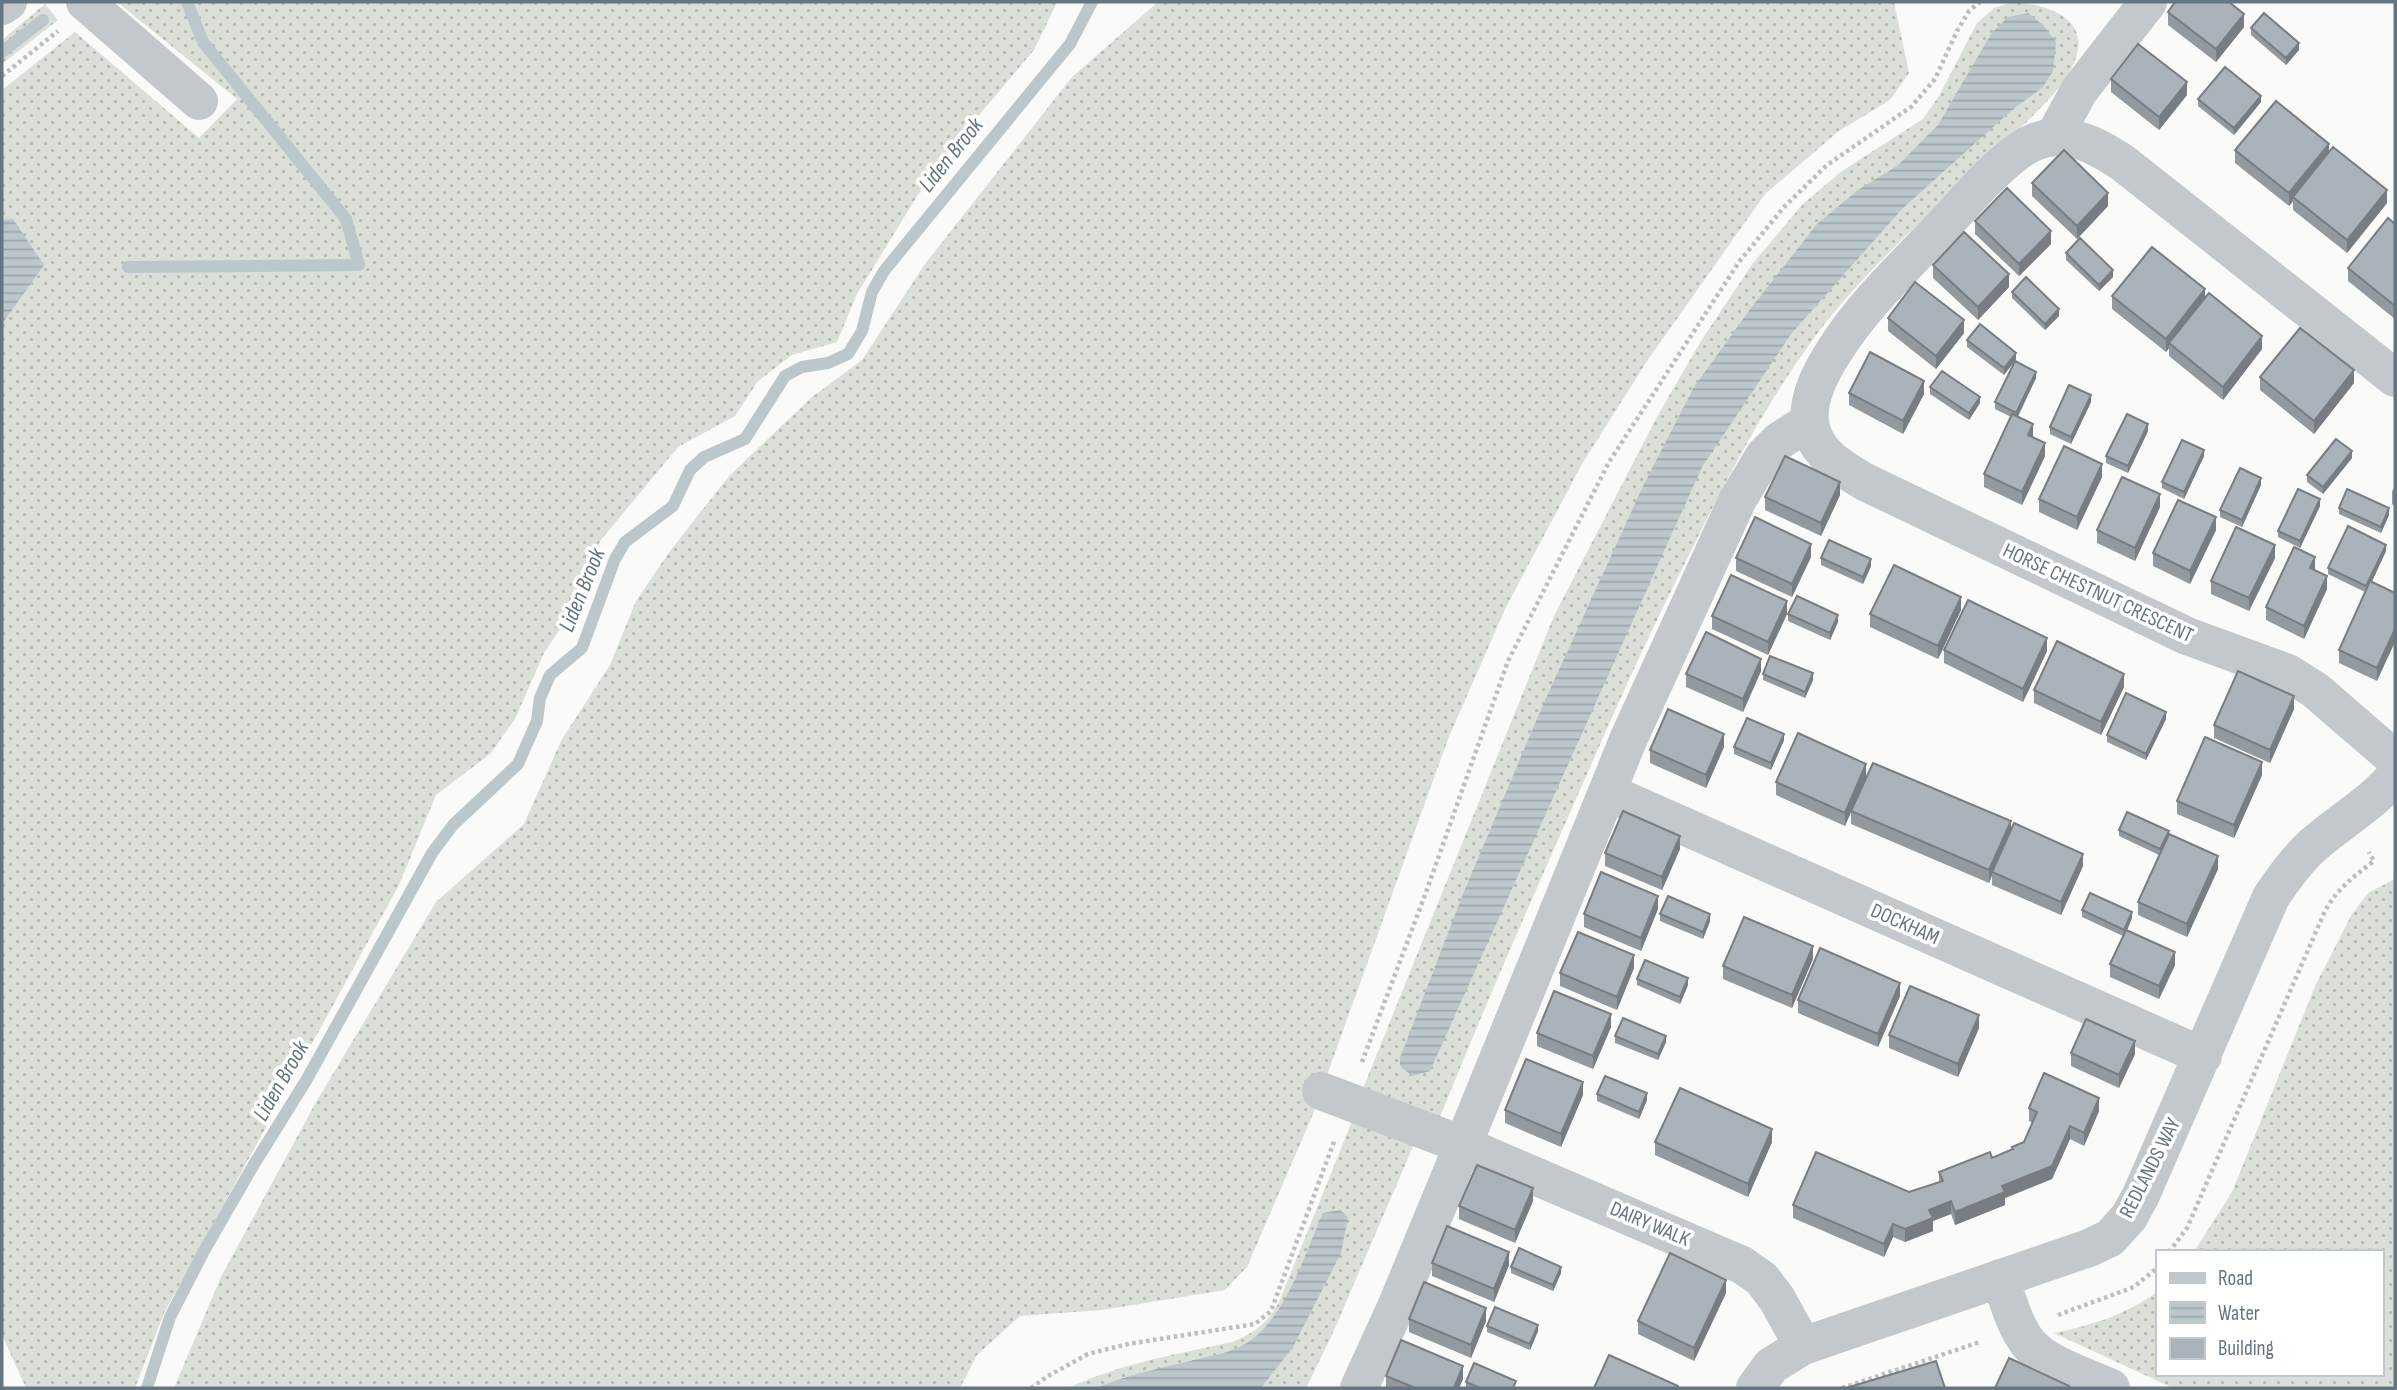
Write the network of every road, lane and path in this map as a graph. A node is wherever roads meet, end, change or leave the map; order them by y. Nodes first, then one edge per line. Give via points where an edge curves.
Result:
1 (8, 2) edge
2 (1980, 2) edge
3 (2148, 2) edge
4 (87, 3) edge
5 (2, 6) edge
6 (2, 76) edge
7 (199, 101) dead end
8 (2054, 137) junction
9 (2395, 378) edge
10 (1810, 421) junction
11 (2395, 759) edge
12 (2395, 776) edge
13 (1607, 792) junction
14 (2349, 818) junction
15 (2203, 1056) junction
16 (1334, 1096) junction
17 (1463, 1145) junction
18 (2170, 1250) edge
19 (2000, 1278) junction
20 (1803, 1346) junction
21 (1031, 1388) edge
22 (1359, 1388) edge
23 (1755, 1388) edge
24 (2111, 1388) edge

1 - 5 street
2 - 16 path via 1957,31 1936,79 1911,107 1826,165 1739,262 1609,462 1508,661 1394,973
3 - 8 street via 2079,91
4 - 6 path
4 - 7 street
8 - 9 street via 2101,149 2123,163
8 - 10 street via 2030,144 2007,161 1853,324 1815,386
10 - 11 street, HORSE CHESTNUT CRESCENT via 1817,443 1834,464 1865,482 2188,636 2288,673 2315,690
10 - 13 street via 1764,456 1737,501
12 - 14 street, REDLANDS WAY
13 - 15 street, DOCKHAM
13 - 17 street
14 - 15 street, REDLANDS WAY via 2312,847 2271,897
14 - 18 path via 2374,861 2333,896 2325,911 2198,1205
15 - 19 street, REDLANDS WAY via 2159,1160 2129,1217 2110,1238
16 - 17 street, DAIRY WALK
16 - 21 path via 1293,1259 1271,1311 1255,1324 1088,1354
17 - 20 street, DAIRY WALK via 1742,1265 1762,1279
17 - 22 street
19 - 20 street, REDLANDS WAY
19 - 24 street via 2029,1345 2050,1360
20 - 23 street, REDLANDS WAY via 1771,1366

